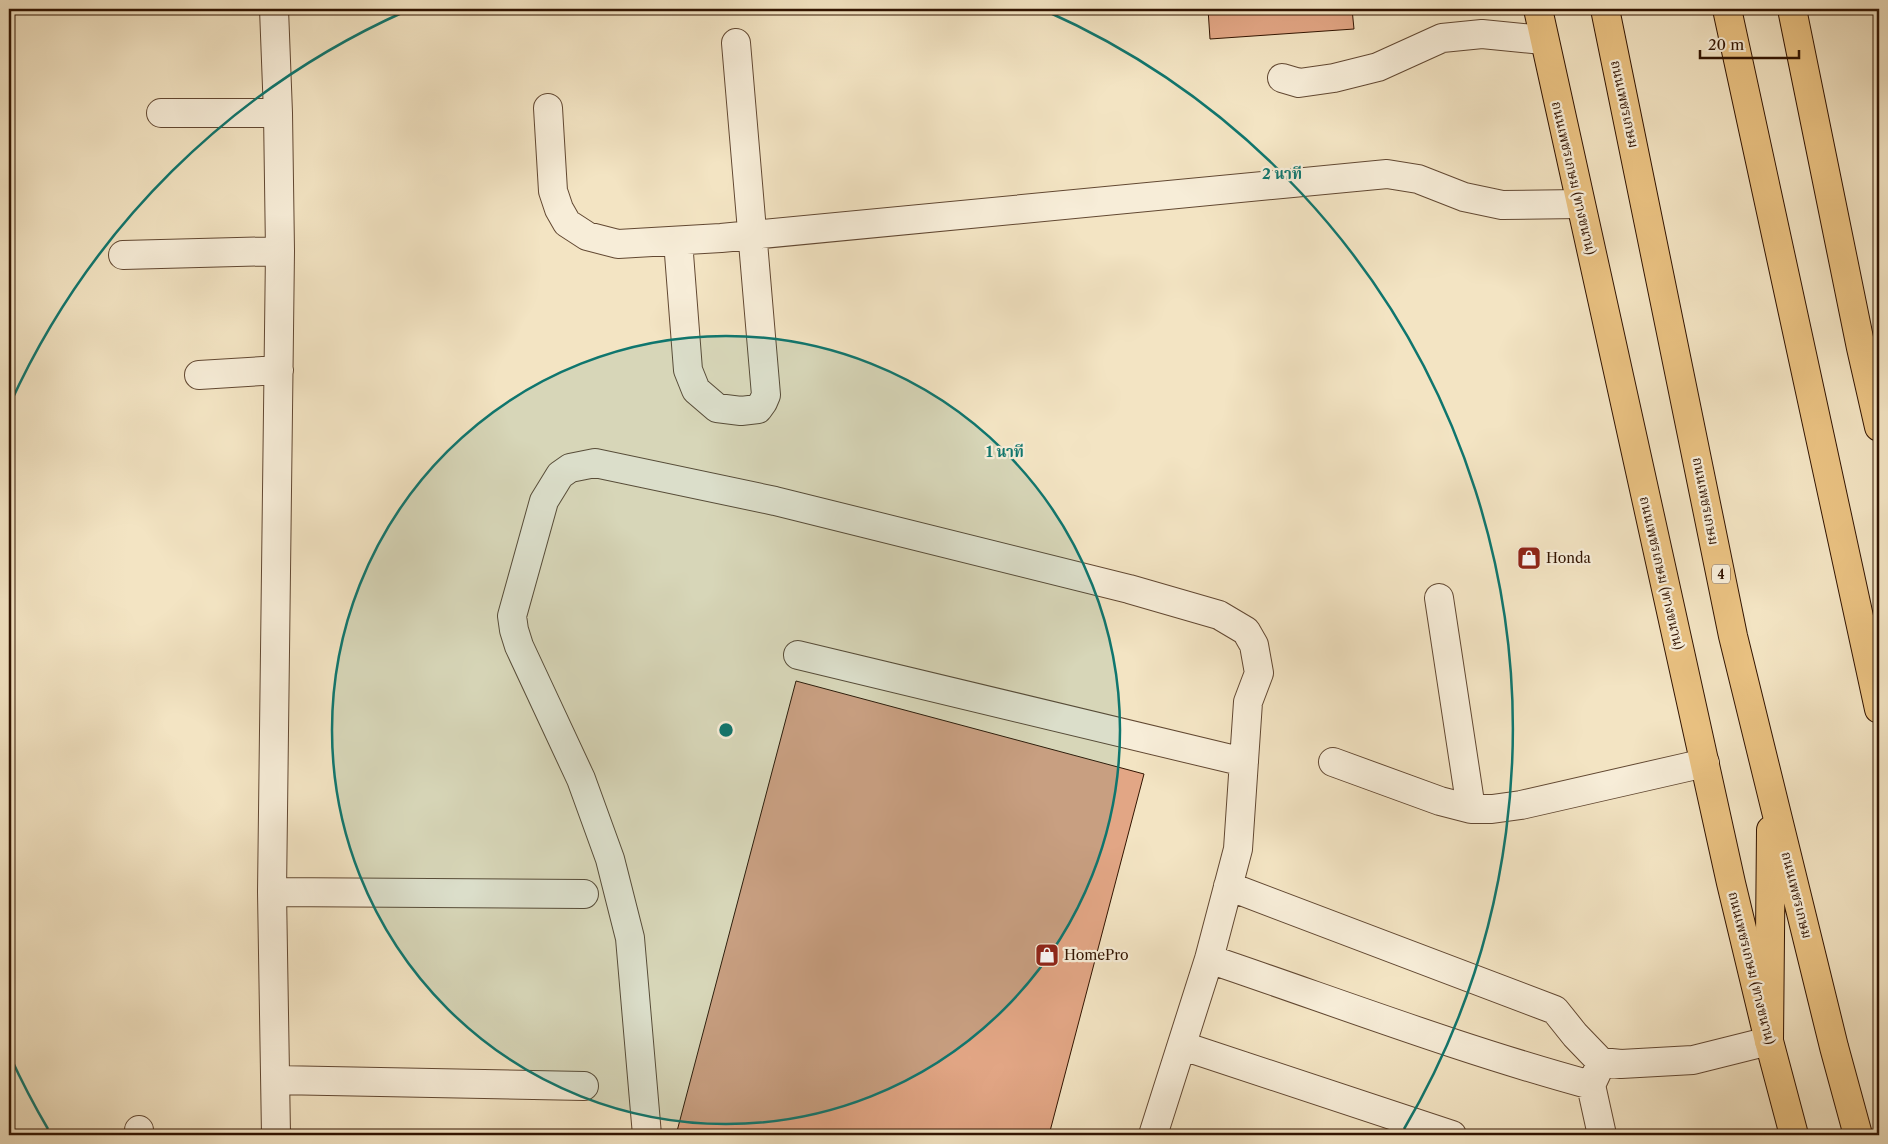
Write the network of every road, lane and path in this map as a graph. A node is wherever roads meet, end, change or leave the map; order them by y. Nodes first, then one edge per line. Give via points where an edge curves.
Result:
1 (274, 9) edge
2 (1538, 9) edge
3 (1605, 9) edge
4 (1727, 9) edge
5 (1792, 9) edge
6 (1543, 40) junction
7 (736, 43) dead end
8 (1282, 78) dead end
9 (548, 108) dead end
10 (160, 113) dead end
11 (278, 113) junction
12 (1580, 204) junction
13 (751, 235) junction
14 (678, 240) junction
15 (280, 251) junction
16 (123, 255) dead end
17 (1870, 349) edge
18 (279, 370) junction
19 (199, 375) dead end
20 (1879, 427) edge
21 (1440, 598) dead end
22 (798, 655) dead end
23 (1879, 709) edge
24 (1244, 762) junction
25 (1333, 762) dead end
26 (1705, 763) junction
27 (1771, 790) junction
28 (1471, 809) junction
29 (1228, 886) junction
30 (272, 892) junction
31 (584, 894) dead end
32 (1209, 959) junction
33 (1769, 1041) junction
34 (1183, 1046) junction
35 (1596, 1074) junction
36 (276, 1080) junction
37 (584, 1086) dead end
38 (276, 1135) edge
39 (647, 1135) edge
40 (1153, 1135) edge
41 (1452, 1135) edge
42 (1602, 1135) edge
43 (1794, 1135) edge
44 (1858, 1135) edge

1 - 11 street
2 - 6 main road, ถนนเพชรเกษม (ทางขนาน)
3 - 27 main road, ถนนเพชรเกษม / 4 via 1733,636
4 - 23 main road
5 - 17 main road
6 - 8 street via 1482,34 1442,38 1378,67 1299,83
6 - 12 main road, ถนนเพชรเกษม (ทางขนาน)
7 - 13 street
9 - 14 street via 553,191 558,209 567,223 587,236 618,244
10 - 11 street
11 - 15 street
12 - 13 street via 1502,205 1464,197 1418,179 1387,174
12 - 26 main road, ถนนเพชรเกษม (ทางขนาน)
13 - 14 street
13 - 14 street via 766,395 758,410 717,408 696,390 688,370
15 - 16 street
15 - 18 street
17 - 20 main road
18 - 19 street
18 - 30 street
21 - 28 street
22 - 24 street
24 - 29 street via 1238,849
24 - 39 street via 1248,702 1259,673 1254,645 1246,631 1219,615 1129,589 775,501 595,463 570,468 560,475 544,501 512,616 519,646 581,779 610,859 630,938
25 - 28 street
26 - 28 street via 1521,805
26 - 33 main road, ถนนเพชรเกษม (ทางขนาน)
27 - 33 main road
27 - 44 main road, ถนนเพชรเกษม / 4
29 - 32 street
29 - 35 street via 1555,1010 1575,1035
30 - 31 street
30 - 36 street
32 - 34 street
32 - 35 street via 1523,1066
33 - 35 street via 1693,1060 1621,1064
33 - 43 main road, ถนนเพชรเกษม (ทางขนาน)
34 - 40 street
34 - 41 street
35 - 42 street
36 - 37 street
36 - 38 street

